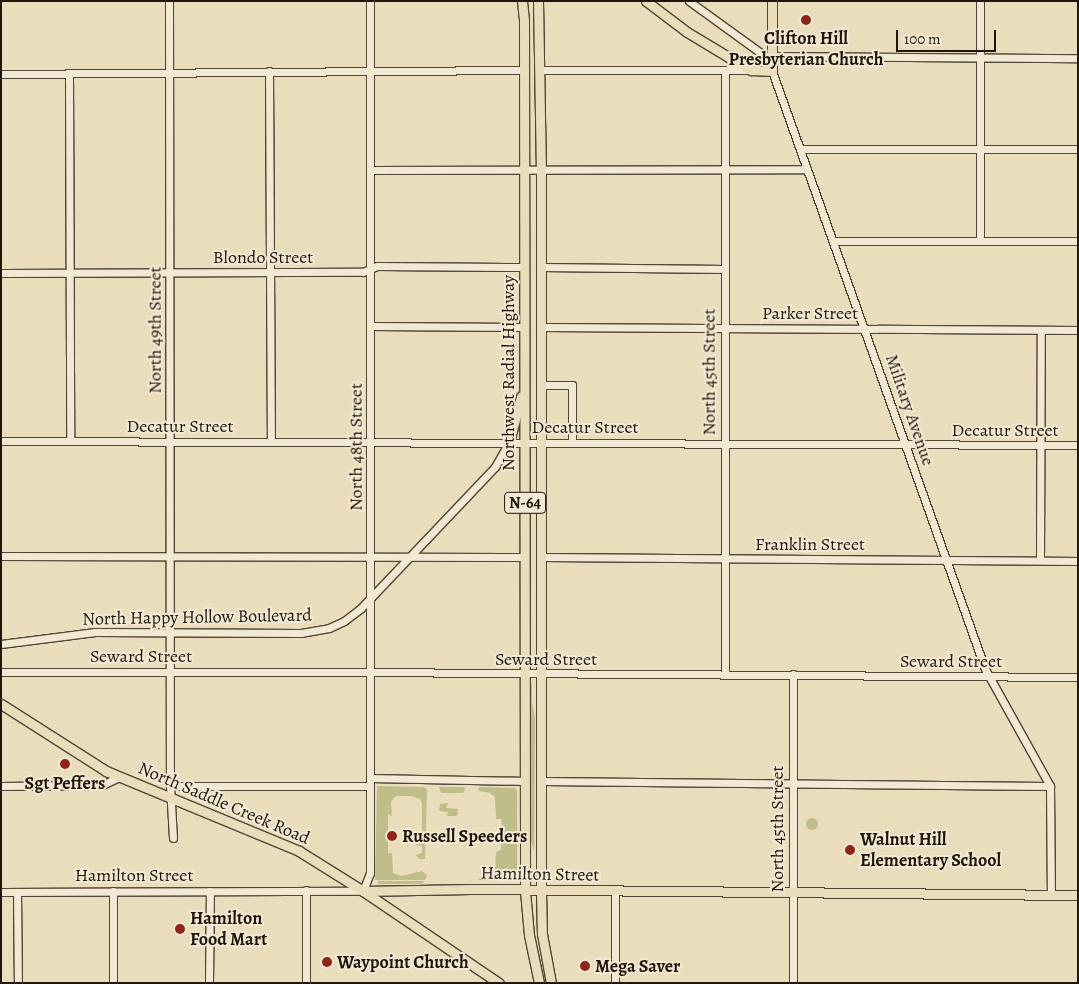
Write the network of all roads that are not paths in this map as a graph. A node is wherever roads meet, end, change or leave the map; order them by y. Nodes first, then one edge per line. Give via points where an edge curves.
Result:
1 (169, 1) edge
2 (370, 1) edge
3 (523, 1) edge
4 (538, 1) edge
5 (542, 1) edge
6 (646, 1) edge
7 (689, 1) edge
8 (772, 1) edge
9 (980, 1) edge
10 (540, 32) junction
11 (771, 56) junction
12 (980, 57) junction
13 (1078, 58) edge
14 (370, 70) junction
15 (524, 70) junction
16 (540, 70) junction
17 (725, 70) junction
18 (751, 70) junction
19 (269, 71) junction
20 (772, 71) junction
21 (169, 72) junction
22 (69, 73) junction
23 (1, 74) edge
24 (800, 149) junction
25 (980, 149) junction
26 (1078, 149) edge
27 (725, 169) junction
28 (807, 169) junction
29 (371, 170) junction
30 (524, 170) junction
31 (541, 170) junction
32 (980, 241) junction
33 (1078, 241) edge
34 (833, 242) junction
35 (524, 267) junction
36 (541, 267) junction
37 (371, 268) junction
38 (725, 269) junction
39 (170, 272) junction
40 (270, 272) junction
41 (1, 273) edge
42 (70, 273) junction
43 (371, 326) junction
44 (524, 327) junction
45 (541, 327) junction
46 (726, 328) junction
47 (864, 329) junction
48 (1041, 330) junction
49 (1078, 330) edge
50 (525, 377) junction
51 (541, 385) junction
52 (1, 440) edge
53 (70, 440) junction
54 (170, 441) junction
55 (271, 441) junction
56 (371, 441) junction
57 (509, 442) junction
58 (525, 442) junction
59 (541, 442) junction
60 (572, 442) junction
61 (725, 443) junction
62 (905, 444) junction
63 (1042, 445) junction
64 (1078, 445) edge
65 (1, 556) edge
66 (170, 556) junction
67 (370, 556) junction
68 (411, 556) junction
69 (525, 557) junction
70 (542, 557) junction
71 (725, 558) junction
72 (946, 560) junction
73 (1040, 560) junction
74 (1078, 560) edge
75 (370, 598) junction
76 (170, 632) junction
77 (1, 644) edge
78 (13, 644) junction
79 (1, 649) edge
80 (1, 670) edge
81 (170, 671) junction
82 (370, 672) junction
83 (542, 673) junction
84 (525, 674) junction
85 (725, 674) junction
86 (793, 674) junction
87 (988, 676) junction
88 (1078, 677) edge
89 (4, 704) edge
90 (119, 777) junction
91 (370, 778) junction
92 (525, 781) junction
93 (541, 781) junction
94 (793, 784) junction
95 (1, 786) edge
96 (170, 786) junction
97 (370, 786) junction
98 (1050, 786) junction
99 (171, 798) junction
100 (173, 838) dead end
101 (306, 890) junction
102 (113, 891) junction
103 (210, 891) junction
104 (363, 891) junction
105 (525, 891) junction
106 (540, 891) junction
107 (1, 892) edge
108 (17, 892) junction
109 (615, 892) junction
110 (793, 894) junction
111 (1051, 895) junction
112 (1078, 895) edge
113 (18, 983) edge
114 (113, 983) edge
115 (210, 983) edge
116 (306, 983) edge
117 (499, 983) edge
118 (539, 983) edge
119 (551, 983) edge
120 (615, 983) edge
121 (793, 983) edge

1 - 21 street, North 49th Street
2 - 14 street, North 48th Street
3 - 15 main road, Northwest Radial Highway / N-64
4 - 10 main road, Northwest Radial Highway / N-64
5 - 10 main road
6 - 18 main road via 687,32
7 - 11 street via 761,54
8 - 11 main road
9 - 12 street
10 - 16 main road, Northwest Radial Highway / N-64
11 - 12 street
11 - 20 main road
12 - 13 street
12 - 25 street
14 - 15 street
14 - 19 street
14 - 29 street, North 48th Street
15 - 30 main road, Northwest Radial Highway / N-64
16 - 17 street
16 - 31 main road, Northwest Radial Highway / N-64
17 - 18 street
17 - 27 street, North 45th Street
18 - 20 main road
19 - 21 street
19 - 40 street
20 - 24 street, Military Avenue
21 - 22 street
21 - 39 street, North 49th Street
22 - 23 street
22 - 42 street
24 - 25 street
24 - 28 street, Military Avenue
25 - 26 street
25 - 32 street
27 - 28 street
27 - 31 street
27 - 38 street, North 45th Street
28 - 34 street, Military Avenue
29 - 30 street
29 - 37 street, North 48th Street
30 - 31 street
30 - 35 main road, Northwest Radial Highway / N-64
31 - 36 main road, Northwest Radial Highway / N-64
32 - 33 street
32 - 34 street
34 - 47 street, Military Avenue
35 - 37 street, Blondo Street
35 - 44 main road, Northwest Radial Highway / N-64
36 - 38 street
36 - 45 main road, Northwest Radial Highway / N-64
37 - 40 street, Blondo Street via 363,272
37 - 43 street, North 48th Street
38 - 46 street, North 45th Street
39 - 40 street, Blondo Street
39 - 42 street, Blondo Street
39 - 54 street, North 49th Street
40 - 55 street
41 - 42 street, Blondo Street
42 - 53 street
43 - 44 street
43 - 56 street, North 48th Street
44 - 50 main road, Northwest Radial Highway / N-64
45 - 46 street, Parker Street
45 - 51 main road, Northwest Radial Highway / N-64
46 - 47 street, Parker Street
46 - 61 street, North 45th Street
47 - 48 street, Parker Street
47 - 62 street, Military Avenue
48 - 49 street, Parker Street
48 - 63 street
50 - 57 main road
50 - 58 main road, Northwest Radial Highway / N-64
51 - 59 main road, Northwest Radial Highway / N-64
51 - 60 street via 572,385
52 - 53 street, Decatur Street
53 - 54 street, Decatur Street
54 - 55 street, Decatur Street
54 - 66 street, North 49th Street
55 - 56 street, Decatur Street
56 - 57 street, Decatur Street
56 - 67 street, North 48th Street
57 - 58 street, Decatur Street
57 - 68 street, North Happy Hollow Boulevard via 495,468
58 - 59 street, Decatur Street
58 - 69 main road, Northwest Radial Highway / N-64
59 - 60 street, Decatur Street
59 - 70 main road, Northwest Radial Highway / N-64
60 - 61 street, Decatur Street
61 - 62 street, Decatur Street
61 - 71 street, North 45th Street
62 - 63 street, Decatur Street
62 - 72 street, Military Avenue
63 - 64 street, Decatur Street
63 - 73 street
65 - 66 street
66 - 67 street
66 - 76 street, North 49th Street
67 - 68 street
67 - 75 street, North 48th Street
68 - 69 street
68 - 75 street, North Happy Hollow Boulevard
69 - 84 main road, Northwest Radial Highway / N-64
70 - 71 street, Franklin Street
70 - 83 main road, Northwest Radial Highway / N-64
71 - 72 street, Franklin Street
71 - 85 street, North 45th Street
72 - 73 street, Franklin Street
72 - 87 street, Military Avenue
73 - 74 street, Franklin Street
75 - 76 street, North Happy Hollow Boulevard via 344,621 315,632
75 - 82 street, North 48th Street
76 - 78 street, North Happy Hollow Boulevard via 80,633
76 - 81 street, North 49th Street
77 - 78 street, North Happy Hollow Boulevard
78 - 79 street, North Happy Hollow Boulevard
80 - 81 street, Seward Street
81 - 82 street, Seward Street
81 - 96 street, North 49th Street
82 - 84 street, Seward Street
82 - 91 street, North 48th Street
83 - 84 street, Seward Street
83 - 85 street, Seward Street
83 - 93 main road, Northwest Radial Highway / N-64
84 - 92 main road, Northwest Radial Highway / N-64
85 - 86 street, Seward Street
86 - 87 street, Seward Street
86 - 94 street, North 45th Street
87 - 88 street, Seward Street
87 - 98 street, Military Avenue
89 - 90 main road, North Saddle Creek Road via 92,763
90 - 95 street via 102,785
90 - 99 main road, North Saddle Creek Road
91 - 92 street
91 - 97 street, North 48th Street
92 - 105 main road, Northwest Radial Highway / N-64
93 - 94 street
93 - 106 main road, Northwest Radial Highway / N-64
94 - 98 street
94 - 110 street, North 45th Street
96 - 97 street
96 - 99 street, North 49th Street
97 - 104 street, North 48th Street via 370,873
98 - 111 street, Military Avenue
99 - 100 street, North 49th Street
99 - 104 main road, North Saddle Creek Road via 286,845
101 - 103 street, Hamilton Street
101 - 104 street, Hamilton Street
101 - 116 street
102 - 103 street, Hamilton Street
102 - 108 street, Hamilton Street
102 - 114 street
103 - 115 street
104 - 105 main road, Hamilton Street
104 - 117 main road, North Saddle Creek Road
105 - 106 main road, Hamilton Street
105 - 118 main road, Northwest Radial Highway / N-64 via 529,935
106 - 109 main road, Hamilton Street
106 - 119 main road, Northwest Radial Highway / N-64 via 542,934
107 - 108 street, Hamilton Street
108 - 113 street
109 - 110 main road, Hamilton Street
109 - 120 street
110 - 111 main road, Hamilton Street
110 - 121 street, North 45th Street
111 - 112 main road, Hamilton Street

